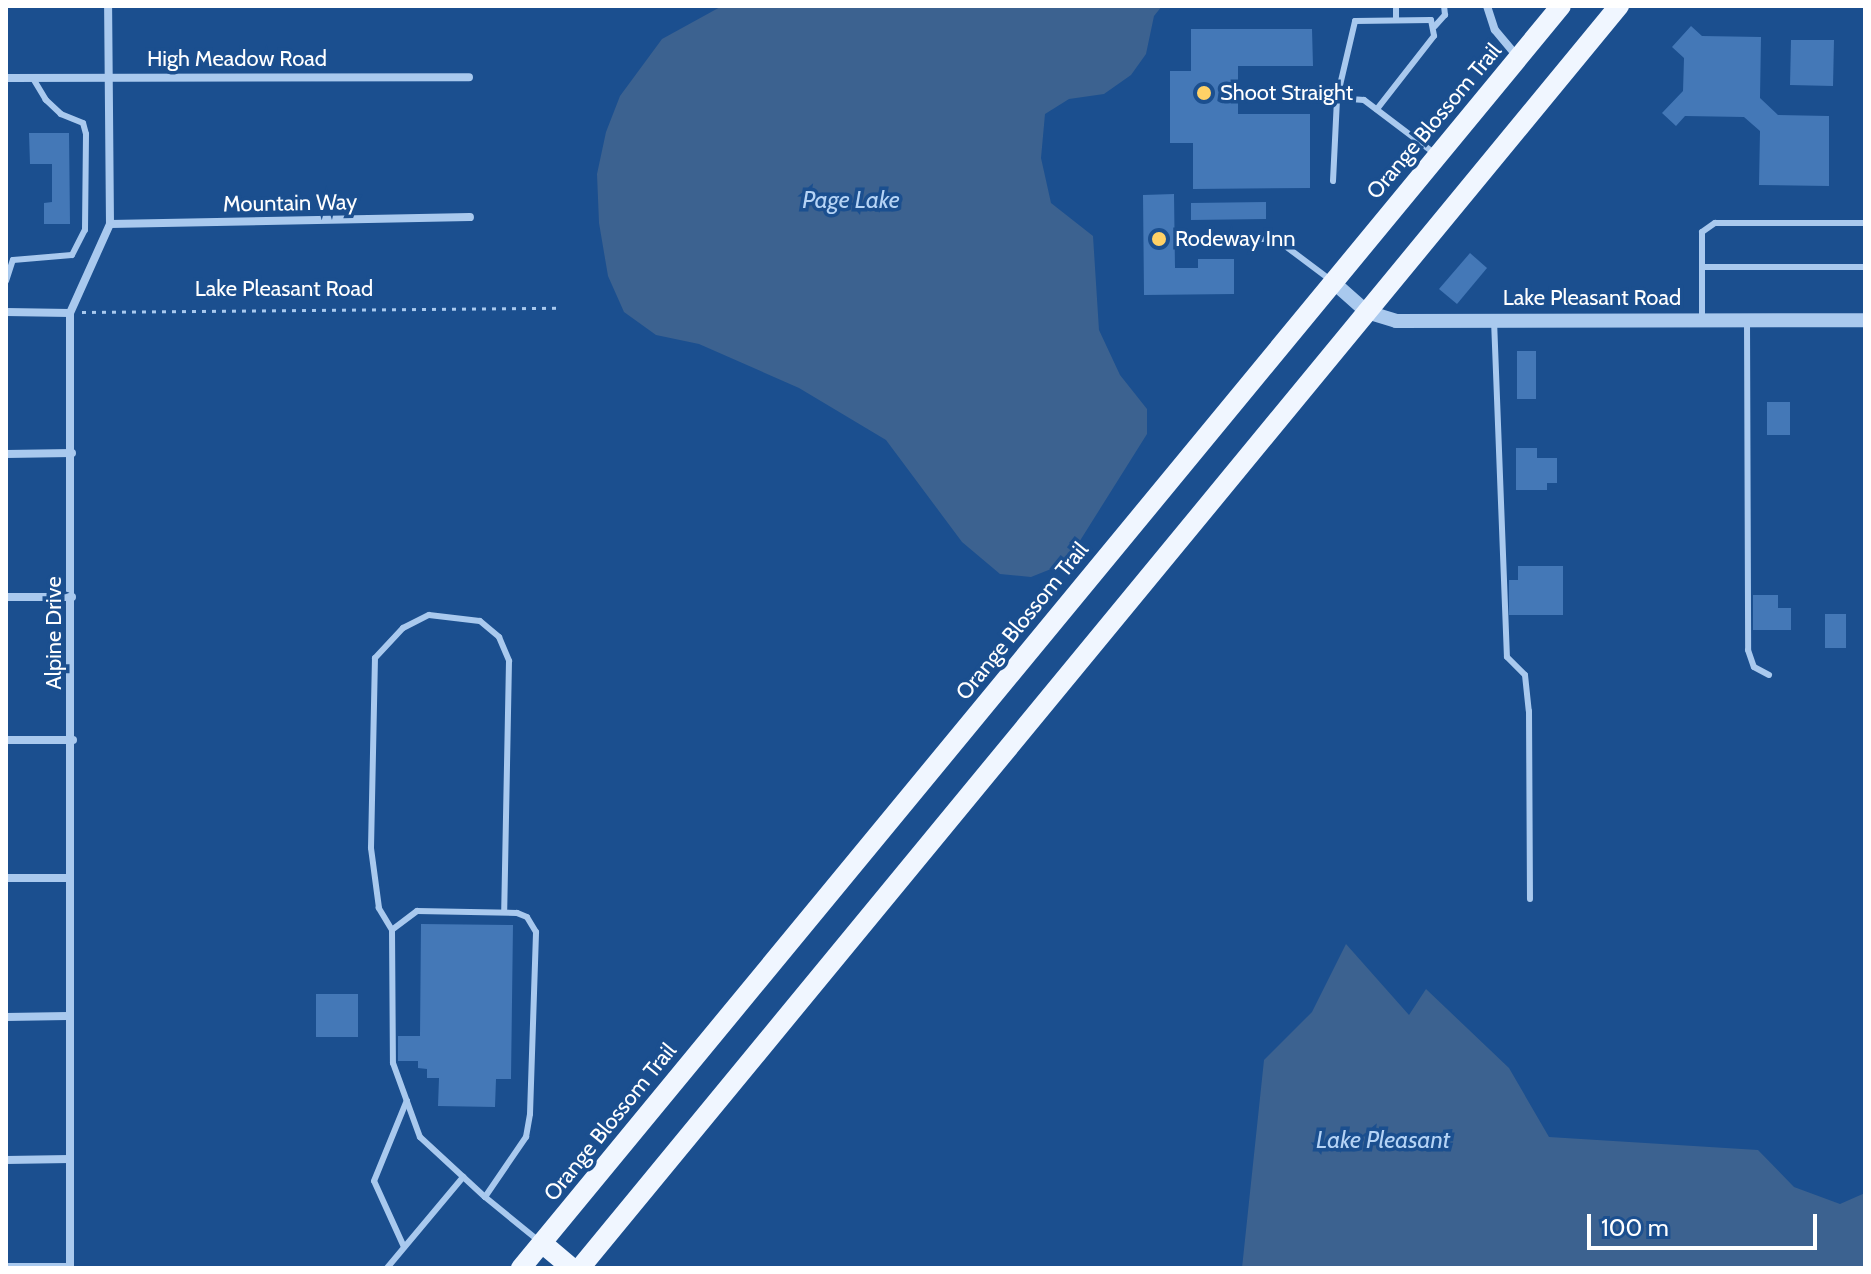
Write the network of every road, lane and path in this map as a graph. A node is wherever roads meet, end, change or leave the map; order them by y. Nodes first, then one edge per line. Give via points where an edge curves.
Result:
1 (108, 6) edge
2 (1396, 6) edge
3 (1444, 6) edge
4 (1487, 6) edge
5 (1561, 6) edge
6 (1619, 6) edge
7 (1396, 19) junction
8 (1435, 26) junction
9 (1518, 58) junction
10 (107, 77) junction
11 (469, 77) dead end
12 (6, 78) edge
13 (33, 78) junction
14 (1337, 98) junction
15 (1377, 109) junction
16 (1436, 156) junction
17 (1333, 181) dead end
18 (470, 217) dead end
19 (1865, 223) edge
20 (110, 224) junction
21 (1187, 239) dead end
22 (1702, 267) junction
23 (1865, 267) edge
24 (6, 281) edge
25 (1332, 281) junction
26 (562, 308) dead end
27 (6, 312) edge
28 (1367, 312) junction
29 (70, 313) junction
30 (1494, 320) junction
31 (1702, 320) junction
32 (1747, 320) junction
33 (1865, 320) edge
34 (72, 453) junction
35 (6, 454) edge
36 (6, 597) edge
37 (72, 597) junction
38 (1769, 675) dead end
39 (6, 740) edge
40 (73, 740) junction
41 (6, 878) edge
42 (68, 878) junction
43 (1530, 899) dead end
44 (504, 912) junction
45 (392, 930) junction
46 (68, 1016) junction
47 (6, 1017) edge
48 (407, 1100) junction
49 (70, 1159) junction
50 (6, 1160) edge
51 (463, 1177) junction
52 (485, 1197) junction
53 (542, 1243) junction
54 (404, 1247) junction
55 (6, 1267) edge
56 (70, 1267) edge
57 (387, 1268) edge
58 (521, 1268) edge
59 (572, 1268) edge
60 (580, 1268) edge

1 - 10 street, Alpine Drive
2 - 7 lane
3 - 8 lane via 1445,15
4 - 9 street via 1495,30
5 - 9 main road, Orange Blossom Trail
6 - 28 main road
7 - 8 lane via 1422,19
7 - 14 lane via 1355,21
8 - 15 lane via 1434,36
9 - 16 main road, Orange Blossom Trail
10 - 11 street, High Meadow Road
10 - 13 street, High Meadow Road
10 - 20 street, Alpine Drive
12 - 13 street, High Meadow Road
13 - 24 lane via 46,100 61,114 75,117 86,134 85,230 72,255 13,260
14 - 15 lane via 1364,100
14 - 17 lane
15 - 16 lane
16 - 25 main road, Orange Blossom Trail
18 - 20 street, Mountain Way
19 - 22 lane via 1715,223 1702,232
20 - 29 street, Alpine Drive
21 - 25 lane via 1276,239
22 - 23 lane
22 - 31 lane
25 - 28 street, Lake Pleasant Road
25 - 53 main road, Orange Blossom Trail
26 - 29 path, Lake Pleasant Road
27 - 29 street
28 - 30 street, Lake Pleasant Road via 1396,321
28 - 60 main road
29 - 34 street, Alpine Drive
30 - 31 street, Lake Pleasant Road
30 - 43 lane via 1507,657 1525,675 1529,711
31 - 32 street, Lake Pleasant Road
32 - 33 street, Lake Pleasant Road
32 - 38 lane via 1748,650 1754,667
34 - 35 street
34 - 37 street, Alpine Drive
36 - 37 street
37 - 40 street, Alpine Drive
39 - 40 street
40 - 42 street, Alpine Drive
41 - 42 street
42 - 46 street, Alpine Drive
44 - 45 lane via 417,911
44 - 45 lane via 509,661 499,637 480,621 429,615 403,628 375,658 371,848 379,908
44 - 52 lane via 527,917 536,932 530,1114 526,1137
45 - 48 lane via 393,1063
46 - 47 street
46 - 49 street, Alpine Drive
48 - 51 lane via 420,1137
48 - 54 lane via 374,1181
49 - 50 street
49 - 56 street, Alpine Drive
51 - 52 lane
51 - 54 lane
52 - 53 lane
53 - 58 main road, Orange Blossom Trail
53 - 59 main road
54 - 57 lane
55 - 56 street

